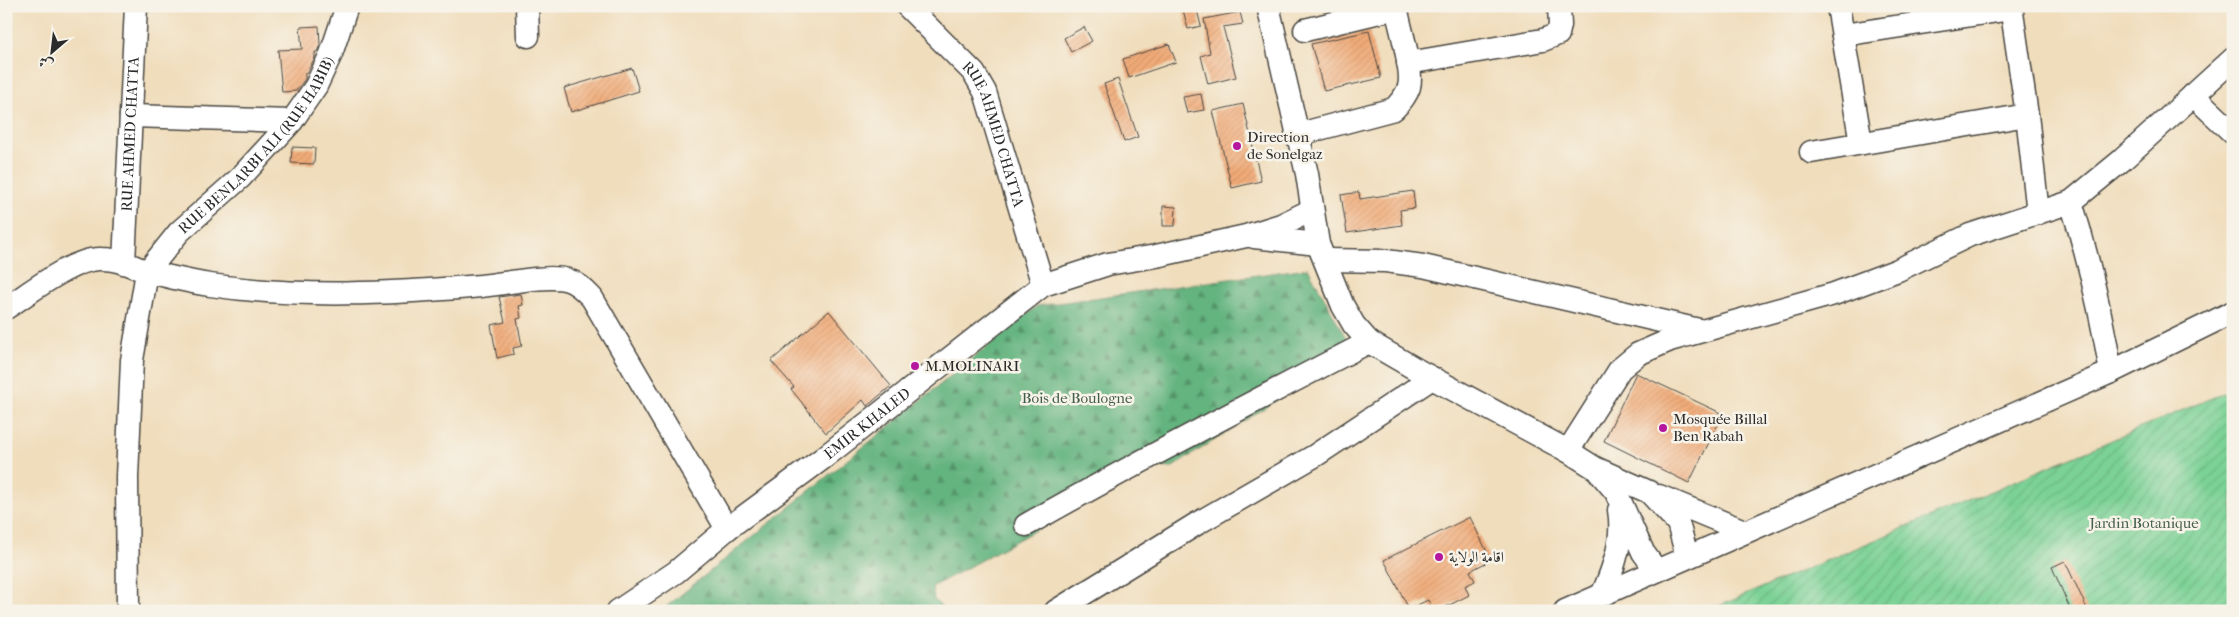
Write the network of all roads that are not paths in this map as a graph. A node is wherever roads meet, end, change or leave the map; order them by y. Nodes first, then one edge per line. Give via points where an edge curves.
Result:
1 (136, 6) edge
2 (346, 6) edge
3 (527, 6) edge
4 (907, 6) edge
5 (1268, 6) edge
6 (1559, 6) edge
7 (1838, 6) edge
8 (1396, 7) edge
9 (2011, 8) edge
10 (1305, 30) dead end
11 (1843, 35) junction
12 (528, 36) dead end
13 (2233, 59) edge
14 (1408, 63) junction
15 (2193, 95) junction
16 (2028, 115) junction
17 (131, 116) junction
18 (292, 121) junction
19 (2233, 133) edge
20 (1296, 135) junction
21 (1861, 143) junction
22 (1811, 152) dead end
23 (2070, 202) junction
24 (1312, 210) junction
25 (2038, 213) junction
26 (1246, 236) junction
27 (1322, 252) junction
28 (124, 263) junction
29 (147, 272) junction
30 (1043, 285) junction
31 (6, 308) edge
32 (2233, 312) edge
33 (1702, 331) junction
34 (1369, 342) junction
35 (2111, 372) junction
36 (1432, 378) junction
37 (1568, 451) junction
38 (1595, 468) junction
39 (1616, 492) junction
40 (1649, 492) junction
41 (1026, 525) dead end
42 (726, 529) junction
43 (1744, 531) junction
44 (1687, 556) junction
45 (1656, 570) junction
46 (1602, 594) junction
47 (128, 611) edge
48 (618, 611) edge
49 (1056, 611) edge
50 (1565, 611) edge

1 - 17 street, RUE AHMED CHATTA
2 - 18 street, RUE BENLARBI ALI (RUE HABIB) via 332,54 316,86
3 - 12 street
4 - 30 street, RUE AHMED CHATTA via 974,73 985,92
5 - 20 street
6 - 14 street via 1558,34 1543,40
7 - 11 street
8 - 10 street
8 - 14 street
9 - 11 street
9 - 16 street
11 - 21 street
13 - 15 street
14 - 20 street via 1409,85 1403,100 1394,109
15 - 19 street
15 - 23 street
16 - 21 street
16 - 25 street
17 - 18 street
17 - 28 street, RUE AHMED CHATTA
18 - 29 street, RUE BENLARBI ALI (RUE HABIB) via 240,178 179,232
20 - 24 street via 1307,174
21 - 22 street
23 - 25 street
23 - 35 street via 2098,294
24 - 26 street
24 - 27 street
25 - 33 street via 1970,235 1898,270 1834,294
26 - 27 street
26 - 30 street, EMIR KHALED via 1108,264
27 - 33 street via 1423,266
27 - 34 street via 1348,316
28 - 29 street
28 - 31 street via 101,258 84,262
29 - 42 street via 209,285 320,294 391,293 550,278 579,285 592,298
29 - 47 street via 132,360 127,477
30 - 42 street, EMIR KHALED via 822,459
32 - 35 street
33 - 37 street via 1638,354 1620,369
34 - 36 street
34 - 41 street
35 - 43 street
36 - 37 street
36 - 49 street via 1316,455
37 - 38 street
38 - 39 street
38 - 40 street
39 - 45 street via 1643,552
39 - 46 street via 1620,539
40 - 43 street
40 - 44 street via 1678,522
42 - 48 street, EMIR KHALED via 676,572
43 - 44 street
44 - 45 street
45 - 46 street
46 - 50 street

